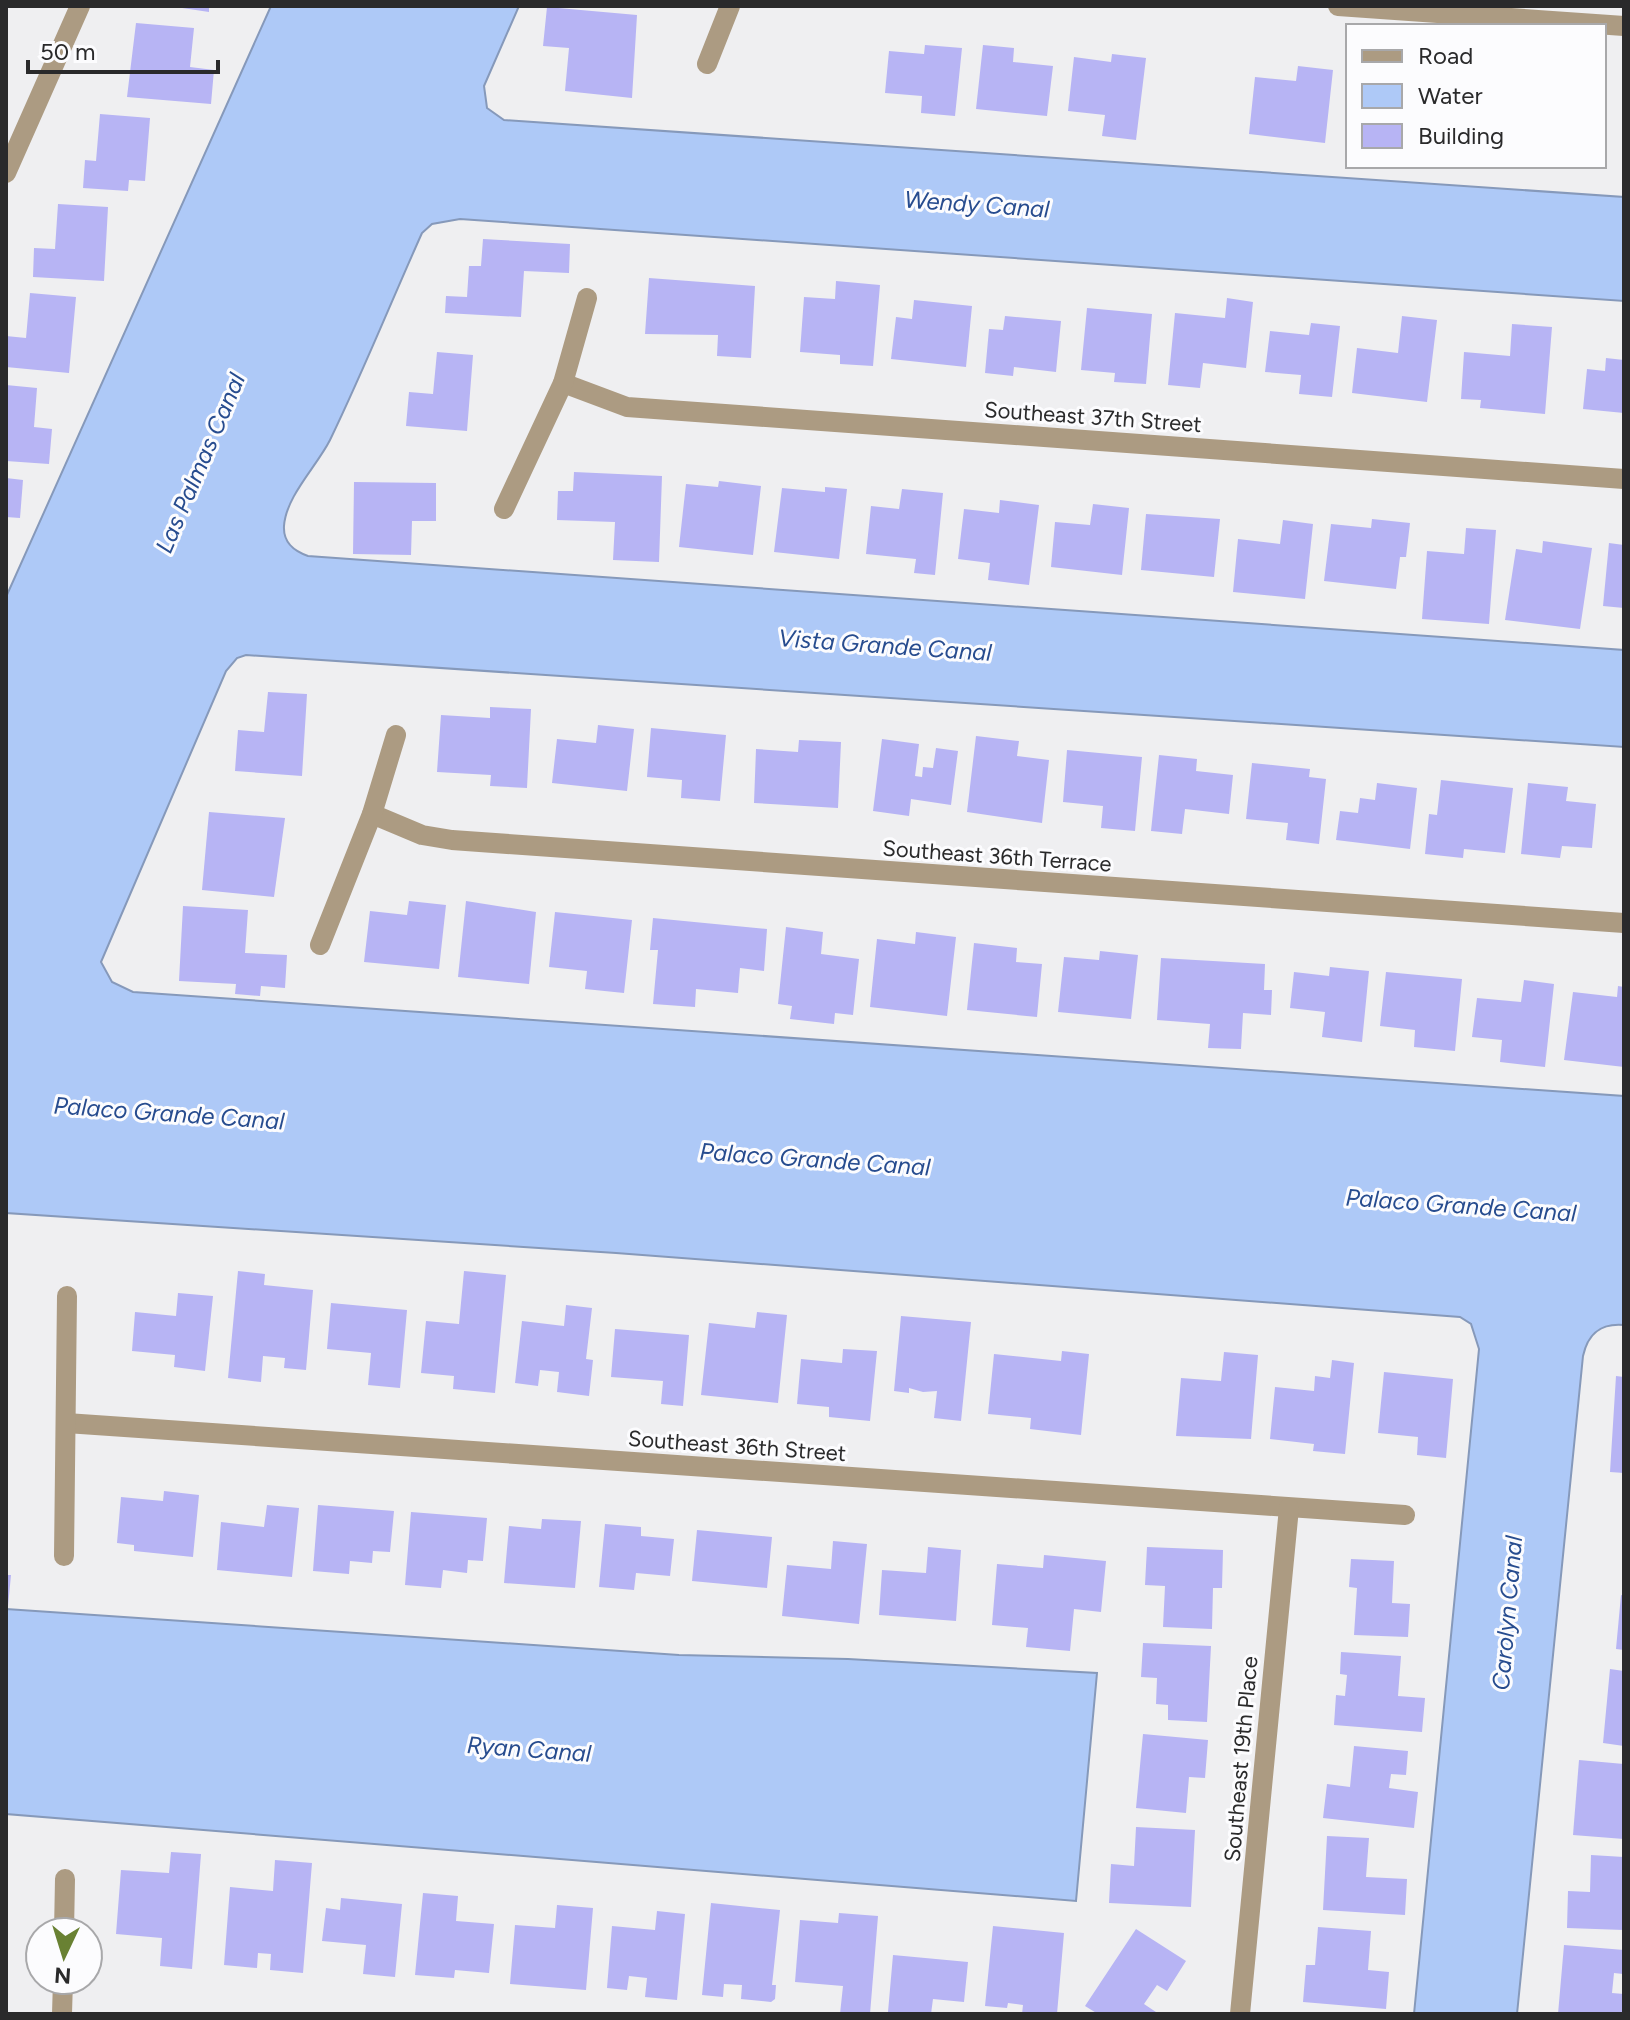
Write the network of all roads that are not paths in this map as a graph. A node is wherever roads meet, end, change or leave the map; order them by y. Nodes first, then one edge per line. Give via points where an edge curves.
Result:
1 (80, 6) edge
2 (730, 6) edge
3 (1338, 6) edge
4 (1595, 24) edge
5 (707, 64) dead end
6 (6, 173) edge
7 (587, 298) dead end
8 (563, 383) junction
9 (1624, 479) edge
10 (504, 509) dead end
11 (396, 735) dead end
12 (372, 814) junction
13 (1624, 923) edge
14 (320, 945) dead end
15 (67, 1296) dead end
16 (66, 1423) junction
17 (1289, 1508) junction
18 (1405, 1515) dead end
19 (64, 1556) dead end
20 (65, 1879) dead end
21 (64, 1916) edge
22 (1240, 2014) edge

1 - 6 street
2 - 5 street
3 - 4 street
7 - 8 street
8 - 9 street, Southeast 37th Street via 627,407
8 - 10 street
11 - 12 street
12 - 13 street, Southeast 36th Terrace via 422,835 467,842
12 - 14 street
15 - 16 street
16 - 17 street, Southeast 36th Street
16 - 19 street
17 - 18 street, Southeast 36th Street
17 - 22 street, Southeast 19th Place
20 - 21 street

